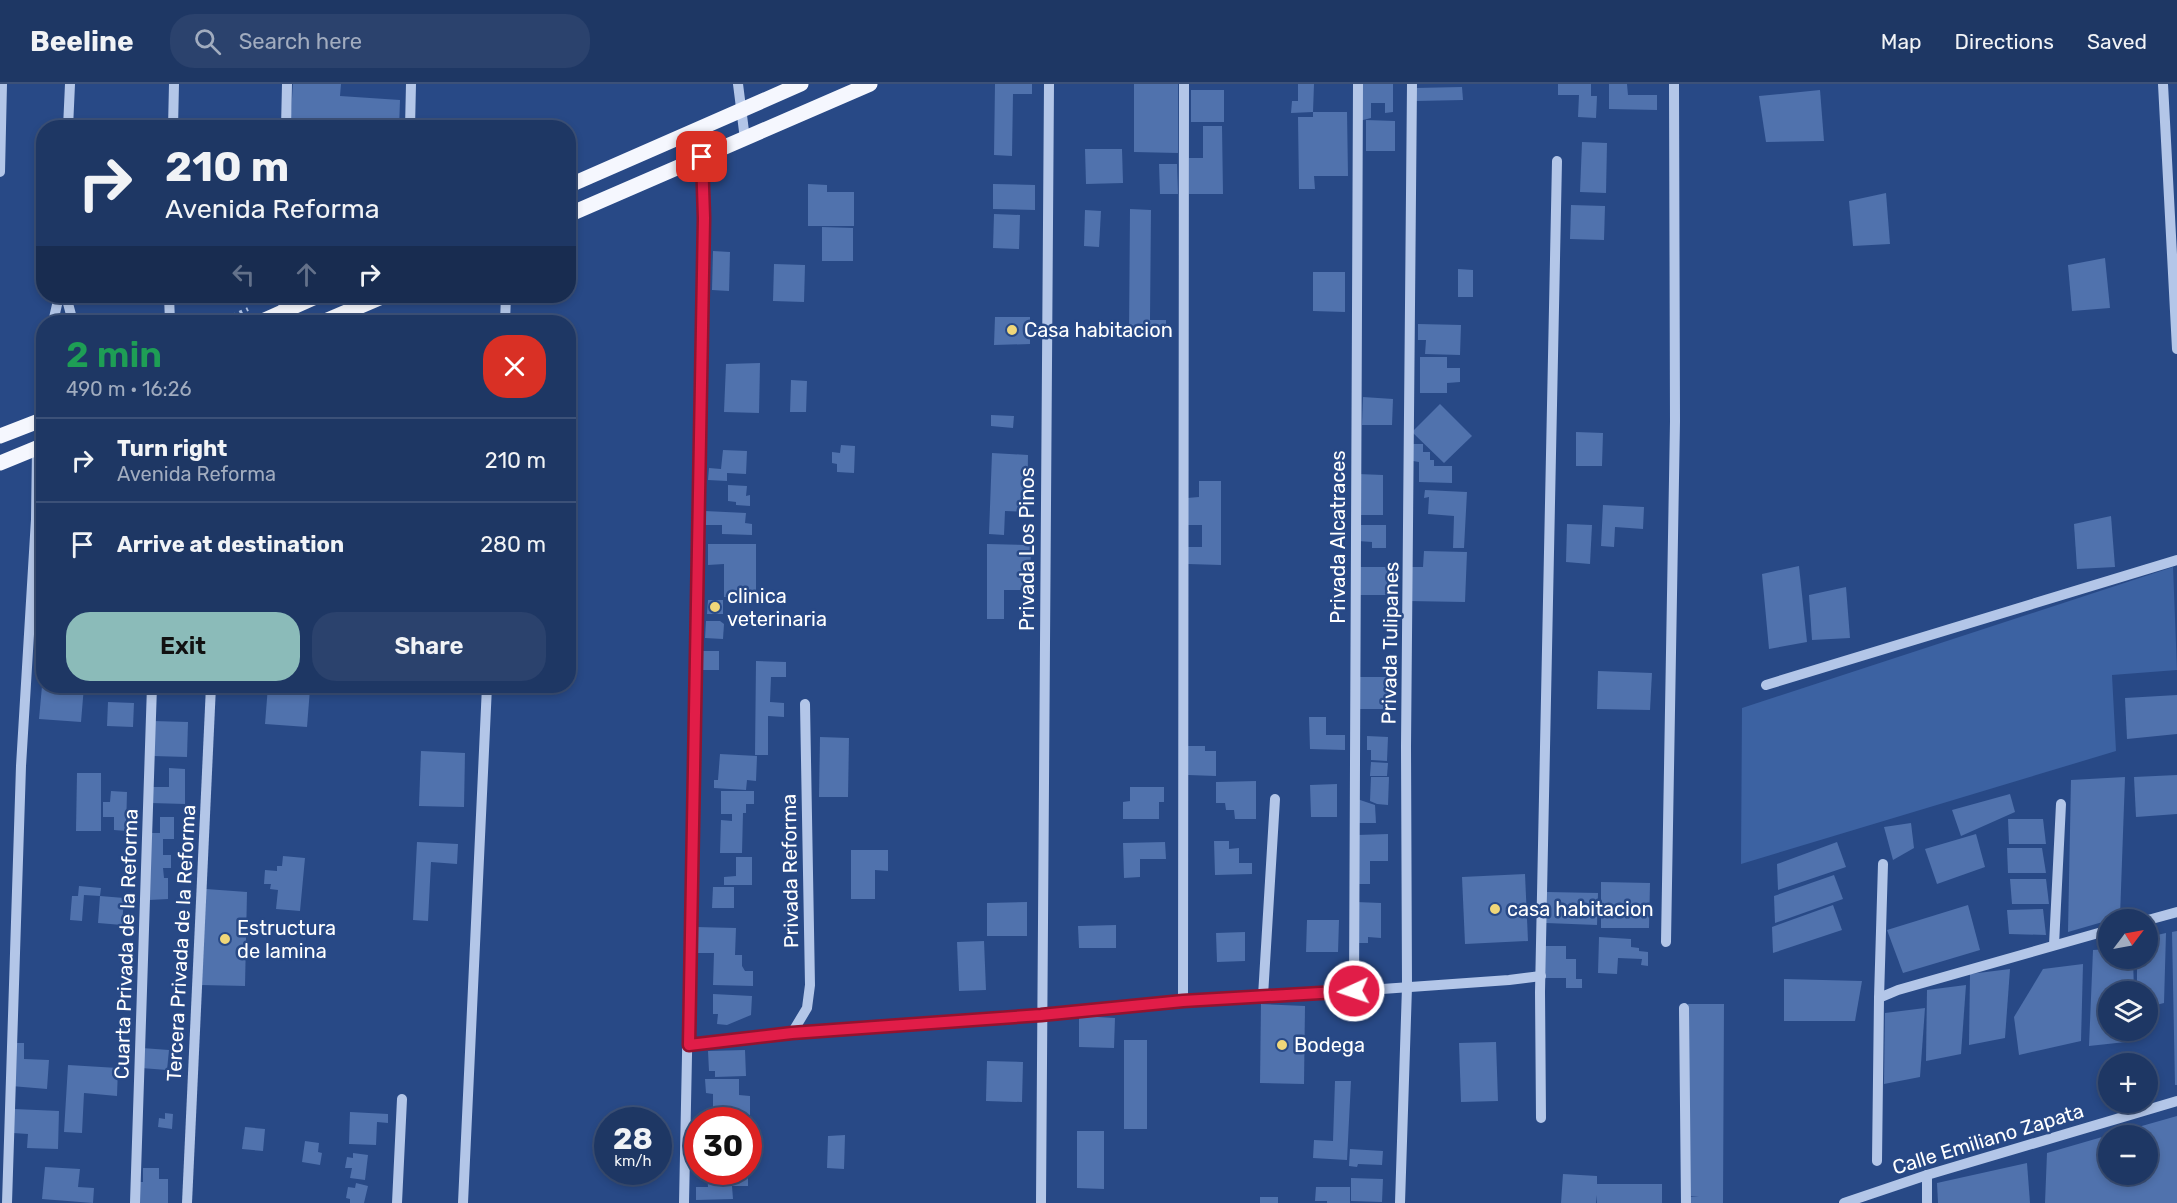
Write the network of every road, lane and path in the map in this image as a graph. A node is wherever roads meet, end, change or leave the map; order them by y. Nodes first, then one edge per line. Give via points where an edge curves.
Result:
1 (2, 84) edge
2 (70, 84) edge
3 (174, 84) edge
4 (287, 84) edge
5 (411, 84) edge
6 (738, 84) edge
7 (801, 84) edge
8 (870, 84) edge
9 (1049, 84) edge
10 (1184, 84) edge
11 (1358, 84) edge
12 (1412, 84) edge
13 (1674, 84) edge
14 (2163, 84) edge
15 (740, 111) junction
16 (68, 120) edge
17 (173, 120) edge
18 (285, 120) edge
19 (410, 120) edge
20 (698, 130) junction
21 (744, 139) junction
22 (702, 157) junction
23 (1557, 161) dead end
24 (0, 172) edge
25 (576, 183) edge
26 (576, 212) edge
27 (307, 303) edge
28 (368, 303) edge
29 (289, 315) edge
30 (339, 315) edge
31 (2177, 349) edge
32 (36, 422) edge
33 (0, 436) edge
34 (36, 448) edge
35 (0, 463) edge
36 (36, 519) edge
37 (2177, 560) edge
38 (1766, 685) dead end
39 (152, 693) edge
40 (211, 693) edge
41 (488, 693) edge
42 (805, 704) dead end
43 (1275, 799) dead end
44 (2061, 804) dead end
45 (1883, 864) dead end
46 (2177, 912) edge
47 (2158, 917) edge
48 (2098, 933) edge
49 (1666, 942) dead end
50 (2054, 945) junction
51 (1541, 976) junction
52 (1407, 987) junction
53 (1354, 991) junction
54 (1263, 996) junction
55 (1879, 998) junction
56 (1183, 1001) junction
57 (1684, 1008) dead end
58 (1041, 1015) junction
59 (792, 1033) junction
60 (689, 1045) junction
61 (402, 1099) dead end
62 (2177, 1101) edge
63 (1541, 1118) dead end
64 (1877, 1161) dead end
65 (1927, 1175) junction
66 (7, 1203) edge
67 (135, 1203) edge
68 (187, 1203) edge
69 (397, 1203) edge
70 (463, 1203) edge
71 (684, 1203) edge
72 (1041, 1203) edge
73 (1400, 1203) edge
74 (1686, 1203) edge
75 (1844, 1203) edge
76 (1927, 1203) edge

1 - 24 street
2 - 16 street
3 - 17 street
4 - 18 street
5 - 19 street
6 - 15 street
7 - 15 main road
8 - 21 main road
9 - 58 street, Privada Los Pinos
10 - 56 street
11 - 53 street, Privada Alcatraces
12 - 52 street, Privada Tulipanes
13 - 49 street via 1675,422
14 - 31 street
15 - 20 main road
15 - 21 street
20 - 22 street
20 - 25 main road
21 - 22 main road
22 - 26 main road
22 - 60 street via 704,230
23 - 51 street
27 - 29 main road
28 - 30 main road
32 - 33 main road
34 - 35 main road
36 - 66 street via 21,766
37 - 38 street
39 - 67 street, Cuarta Privada de la Reforma
40 - 68 street, Tercera Privada de la Reforma
41 - 70 street
42 - 59 street, Privada Reforma via 810,985 807,1008
43 - 54 street
44 - 50 street
45 - 55 street
46 - 47 street
48 - 50 street
50 - 55 street
51 - 52 street
51 - 63 street
52 - 53 street
52 - 73 street, Privada Tulipanes
53 - 54 street
54 - 56 street
55 - 64 street
56 - 58 street
57 - 74 street
58 - 59 street
58 - 72 street, Privada Los Pinos
59 - 60 street
60 - 71 street
61 - 69 street
62 - 65 street, Calle Emiliano Zapata
65 - 75 street, Calle Emiliano Zapata
65 - 76 street

